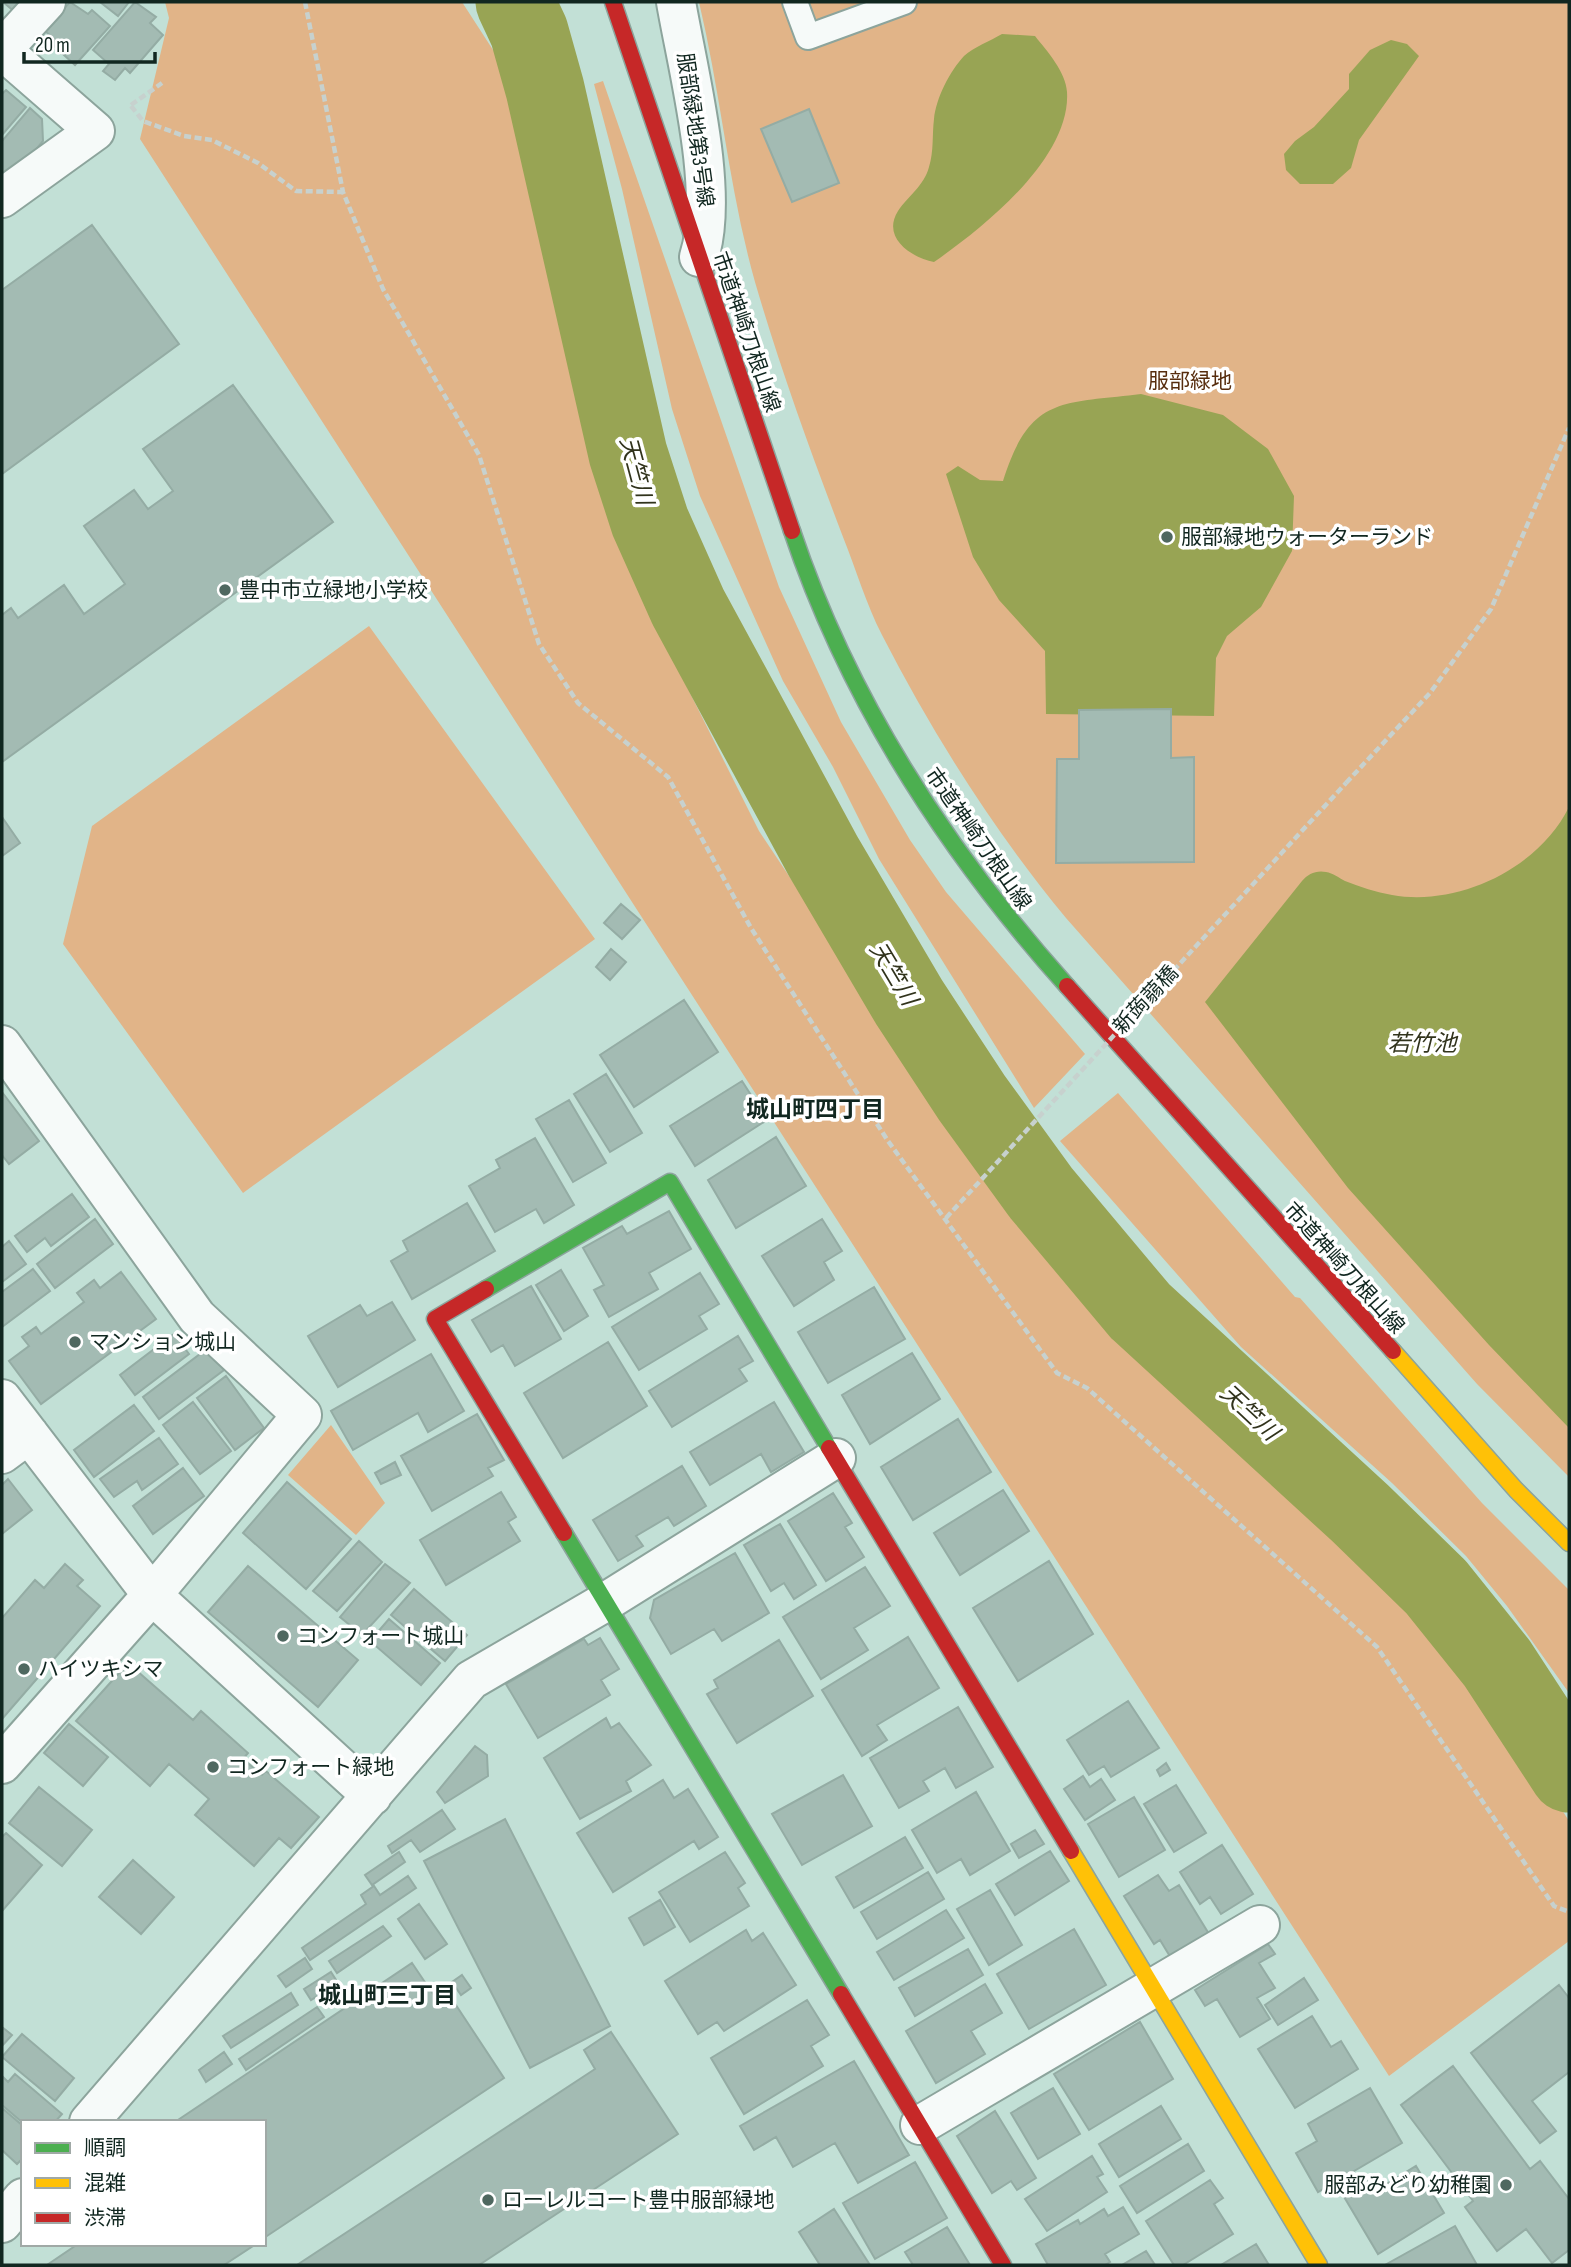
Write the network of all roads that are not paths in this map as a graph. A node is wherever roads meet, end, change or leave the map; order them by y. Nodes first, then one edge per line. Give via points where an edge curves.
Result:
1 (46, 2) edge
2 (613, 2) edge
3 (676, 2) edge
4 (795, 2) edge
5 (904, 2) edge
6 (2, 50) edge
7 (2, 198) edge
8 (699, 257) junction
9 (2, 1045) edge
10 (2, 1399) edge
11 (15, 1444) edge
12 (836, 1458) junction
13 (1569, 1543) edge
14 (152, 1595) junction
15 (607, 1601) junction
16 (2, 1765) edge
17 (372, 1796) junction
18 (1260, 1925) dead end
19 (1154, 1988) junction
20 (91, 2120) edge
21 (920, 2125) junction
22 (21, 2200) edge
23 (2, 2222) edge
24 (1003, 2265) edge
25 (1319, 2265) edge

1 - 6 street
2 - 8 street, 市道神崎刀根山線
3 - 8 street, 服部緑地第3号線 via 706,186 707,222
4 - 5 lane via 808,37
6 - 7 street via 95,131
8 - 13 street, 市道神崎刀根山線 via 822,609 884,735 953,846 1017,930 1096,1021 1506,1480
9 - 14 street via 197,1317 302,1415
10 - 11 street
11 - 14 street
12 - 15 street
12 - 15 street via 670,1182 435,1319
12 - 19 street
14 - 16 street
14 - 17 street
15 - 17 street via 471,1680
15 - 21 street
17 - 20 street
18 - 19 street
19 - 21 street
19 - 25 street
21 - 24 street
22 - 23 street

